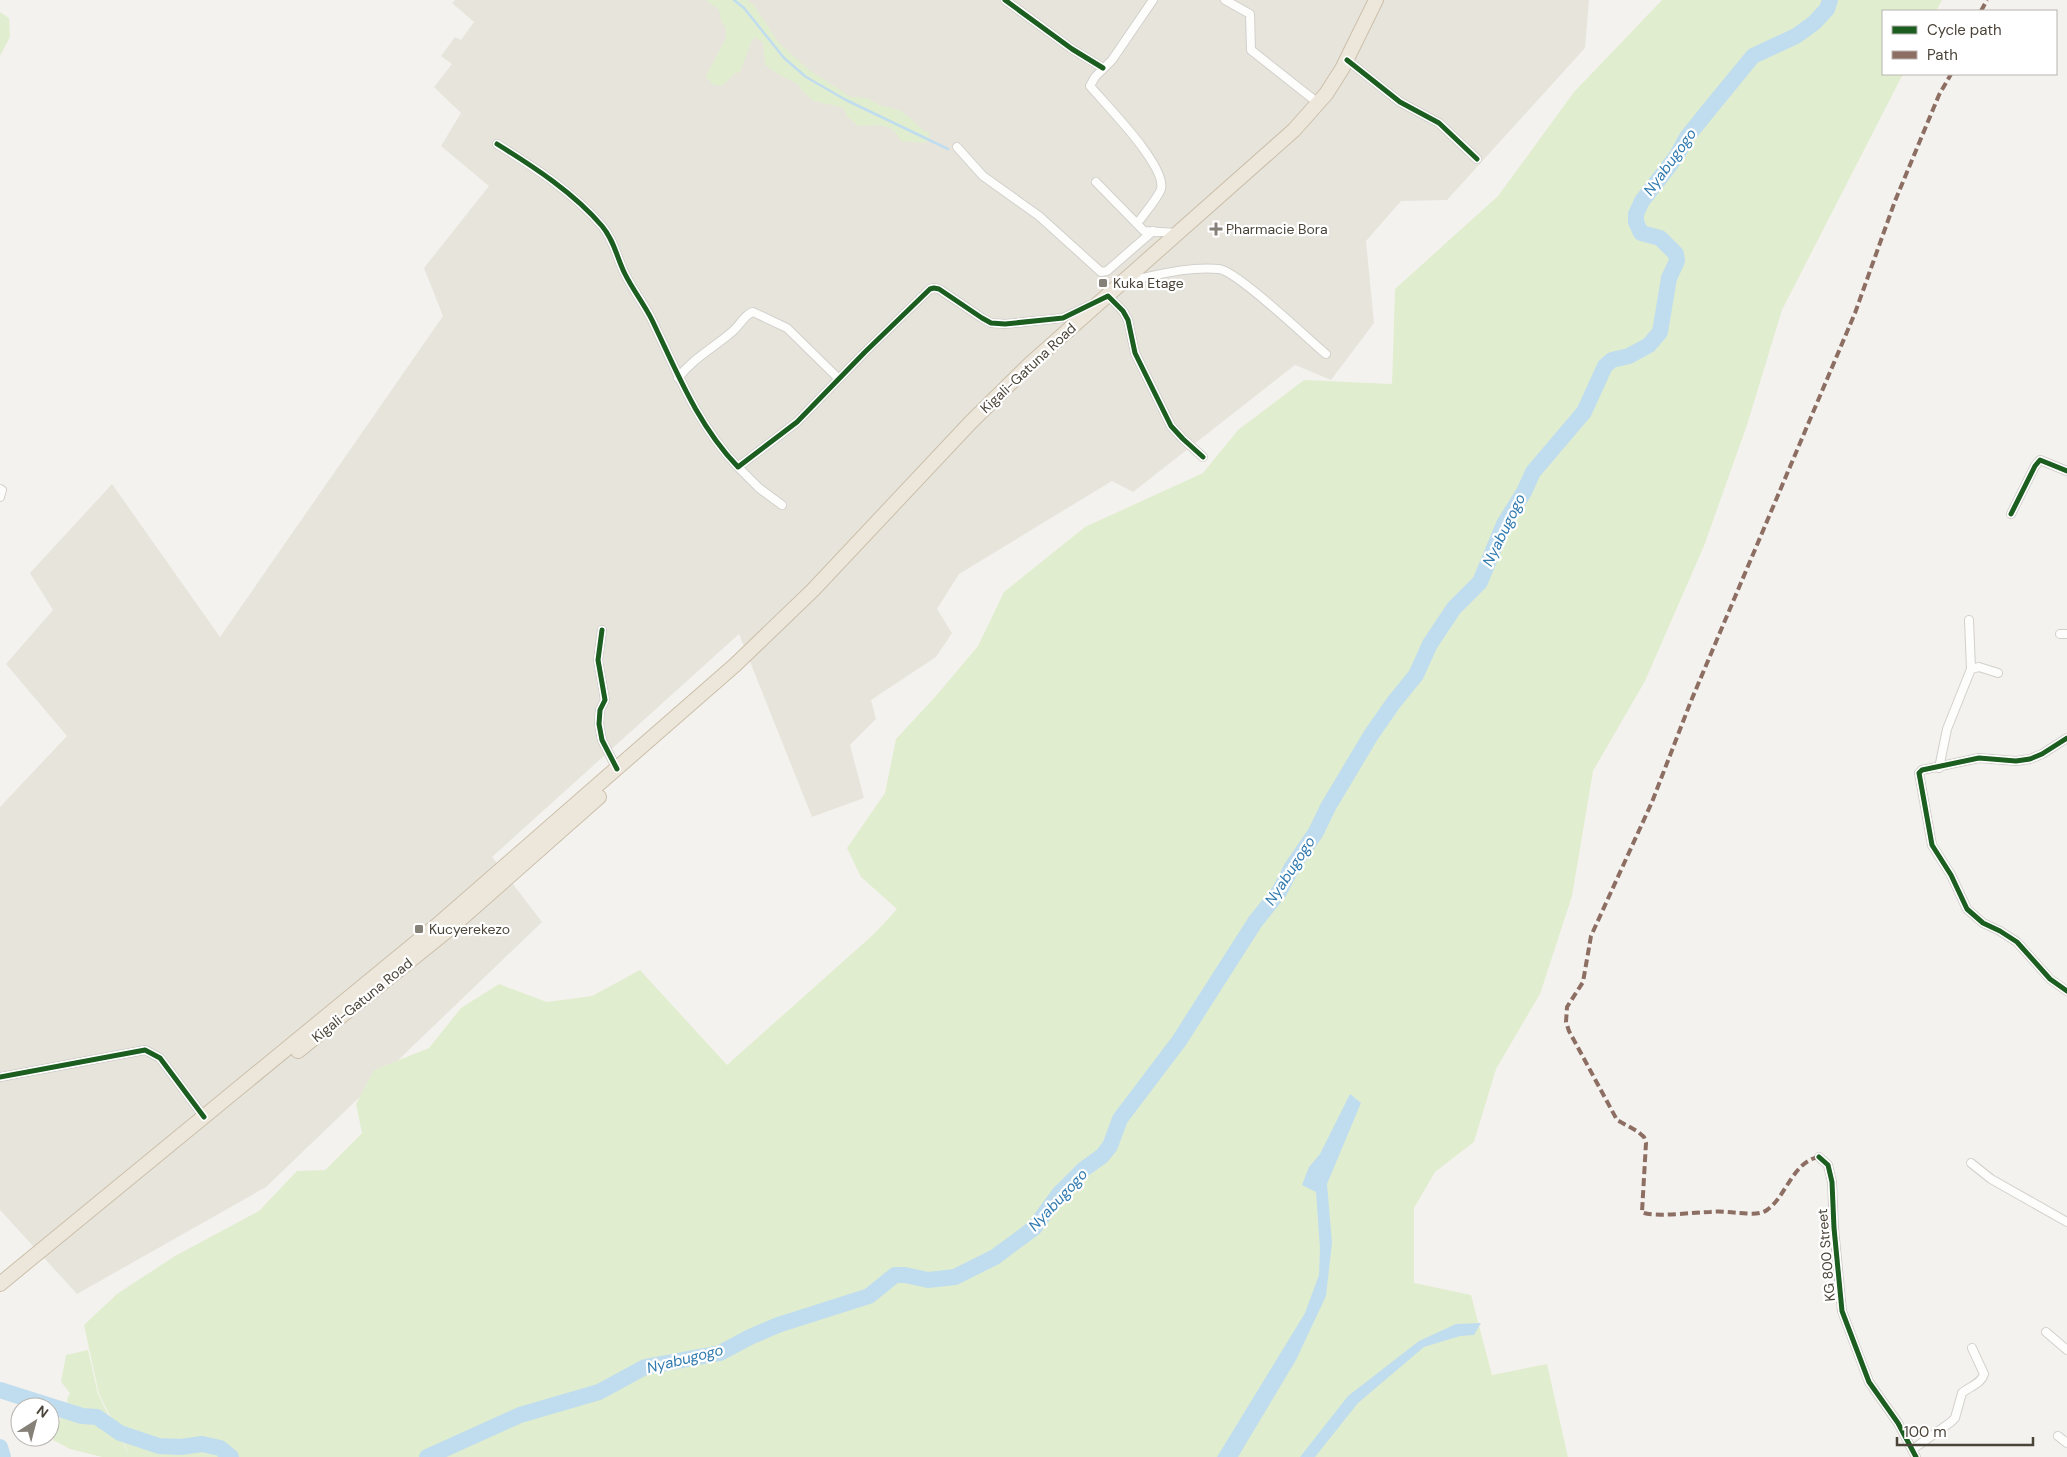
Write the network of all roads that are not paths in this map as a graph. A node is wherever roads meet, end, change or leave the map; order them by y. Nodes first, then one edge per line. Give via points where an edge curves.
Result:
1 (1005, 0) edge
2 (1153, 0) edge
3 (1225, 0) edge
4 (1376, 0) edge
5 (1347, 60) junction
6 (1103, 68) junction
7 (1318, 103) junction
8 (497, 144) dead end
9 (957, 147) dead end
10 (1477, 159) dead end
11 (1096, 182) dead end
12 (1137, 224) junction
13 (1153, 231) junction
14 (1179, 233) junction
15 (1124, 282) junction
16 (1108, 296) junction
17 (1326, 354) dead end
18 (678, 378) junction
19 (839, 379) junction
20 (1203, 457) dead end
21 (738, 467) junction
22 (2067, 470) edge
23 (0, 489) edge
24 (0, 498) edge
25 (782, 505) dead end
26 (2011, 514) dead end
27 (1969, 620) dead end
28 (602, 630) dead end
29 (1971, 669) junction
30 (1998, 673) dead end
31 (709, 688) junction
32 (2067, 738) edge
33 (1939, 768) junction
34 (617, 769) junction
35 (2067, 991) edge
36 (0, 1077) edge
37 (204, 1117) junction
38 (1819, 1157) dead end
39 (1971, 1163) dead end
40 (2067, 1222) edge
41 (0, 1284) edge
42 (0, 1295) edge
43 (2046, 1332) dead end
44 (1972, 1348) dead end
45 (2067, 1350) edge
46 (2058, 1436) dead end
47 (2067, 1443) edge
48 (1912, 1449) junction
49 (1916, 1457) edge

1 - 6 street
2 - 6 street via 1112,60
3 - 7 street via 1250,14 1251,50
4 - 5 highway, Kigali-Gatuna Road
5 - 7 highway, Kigali-Gatuna Road
5 - 10 street via 1400,102 1439,123
6 - 12 street via 1090,86 1139,141 1162,185
7 - 14 highway, Kigali-Gatuna Road via 1294,130
8 - 18 street via 554,184 603,227 625,274 652,319
9 - 13 street via 983,176 1026,205 1101,272 1107,271
11 - 12 street
12 - 13 street via 1144,231
13 - 14 street
14 - 15 highway, Kigali-Gatuna Road
15 - 16 highway, Kigali-Gatuna Road
15 - 17 street via 1179,272 1221,269 1239,279
16 - 19 street via 1063,318 1005,324 982,318 939,289 930,289
16 - 20 street via 1128,320 1135,353 1172,426
16 - 31 highway, Kigali-Gatuna Road via 1030,364 813,590
18 - 19 street via 753,312 787,328
18 - 21 street via 709,432
19 - 21 street via 797,422
21 - 25 street via 758,488
22 - 26 street via 2040,460
23 - 24 street
27 - 29 street
28 - 34 street via 598,660 605,700 599,724 602,740
29 - 30 street via 1979,667
29 - 33 street via 1946,729
31 - 34 highway, Kigali-Gatuna Road
31 - 42 highway, Kigali-Gatuna Road via 662,738 453,926 147,1172
32 - 33 street via 2030,758 2016,761 1979,758
33 - 35 street via 1919,773 1932,845 1967,909 1983,923 2017,942 2050,979
34 - 37 highway, Kigali-Gatuna Road via 435,927
36 - 37 street via 145,1050 160,1058
37 - 41 highway, Kigali-Gatuna Road
38 - 48 street, KG 800 Street via 1828,1165 1832,1182 1842,1311 1869,1382
39 - 40 street via 1992,1180
43 - 45 street
44 - 48 street via 1983,1378 1962,1393 1958,1411 1951,1422
46 - 47 street
48 - 49 street, KG 800 Street

